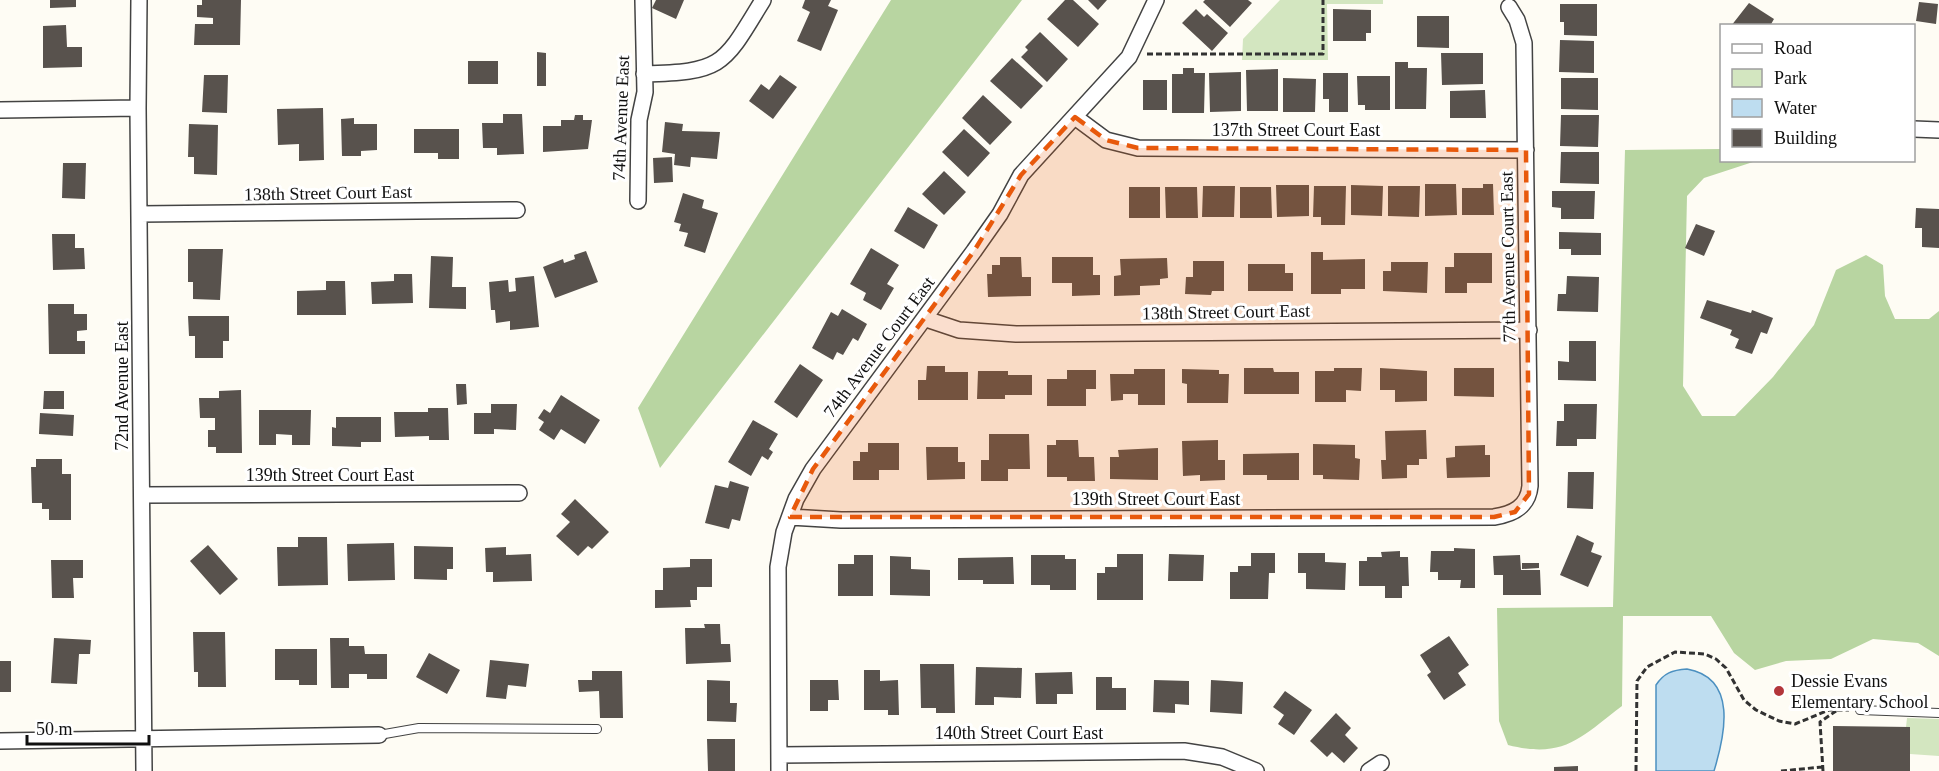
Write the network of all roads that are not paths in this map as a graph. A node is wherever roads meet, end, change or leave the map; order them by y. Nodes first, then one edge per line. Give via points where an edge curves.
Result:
1 (140, 0) edge
2 (643, 0) edge
3 (763, 0) edge
4 (1156, 0) edge
5 (1509, 7) dead end
6 (644, 74) junction
7 (138, 108) junction
8 (0, 110) edge
9 (1075, 117) junction
10 (1915, 129) edge
11 (1939, 129) edge
12 (1526, 150) junction
13 (638, 201) dead end
14 (517, 210) dead end
15 (140, 214) junction
16 (926, 319) junction
17 (1529, 330) junction
18 (519, 493) dead end
19 (142, 495) junction
20 (1521, 507) joint
21 (790, 517) junction
22 (1860, 710) road end
23 (1939, 713) edge
24 (597, 729) dead end
25 (379, 735) joint
26 (144, 740) junction
27 (0, 741) edge
28 (779, 755) junction
29 (144, 771) edge
30 (779, 771) edge
31 (1256, 771) edge

1 - 7 street, 72nd Avenue East
2 - 6 street, 74th Avenue East
3 - 6 street via 740,39 717,64 695,71
4 - 9 street, 74th Avenue Court East via 1130,54
5 - 12 street, 77th Avenue Court East via 1524,43
6 - 13 street, 74th Avenue East
7 - 8 street
7 - 15 street, 72nd Avenue East
9 - 12 street, 137th Street Court East via 1106,140 1153,149
9 - 16 street, 74th Avenue Court East via 1021,175 1000,214
10 - 11 street
12 - 17 street, 77th Avenue Court East
14 - 15 street, 138th Street Court East
15 - 19 street, 72nd Avenue East
16 - 17 street, 138th Street Court East via 959,330 1006,333
16 - 21 street, 74th Avenue Court East via 813,469
17 - 20 street, 77th Avenue Court East via 1530,486
18 - 19 street, 139th Street Court East
19 - 26 street, 72nd Avenue East
20 - 21 street, 139th Street Court East via 1494,517
21 - 28 street, 74th Avenue Court East via 778,567
22 - 23 lane
24 - 25 lane via 419,728
25 - 26 street
26 - 27 street
26 - 29 street, 72nd Avenue East
28 - 30 street, 74th Avenue Court East
28 - 31 street, 140th Street Court East via 1184,752 1222,757

